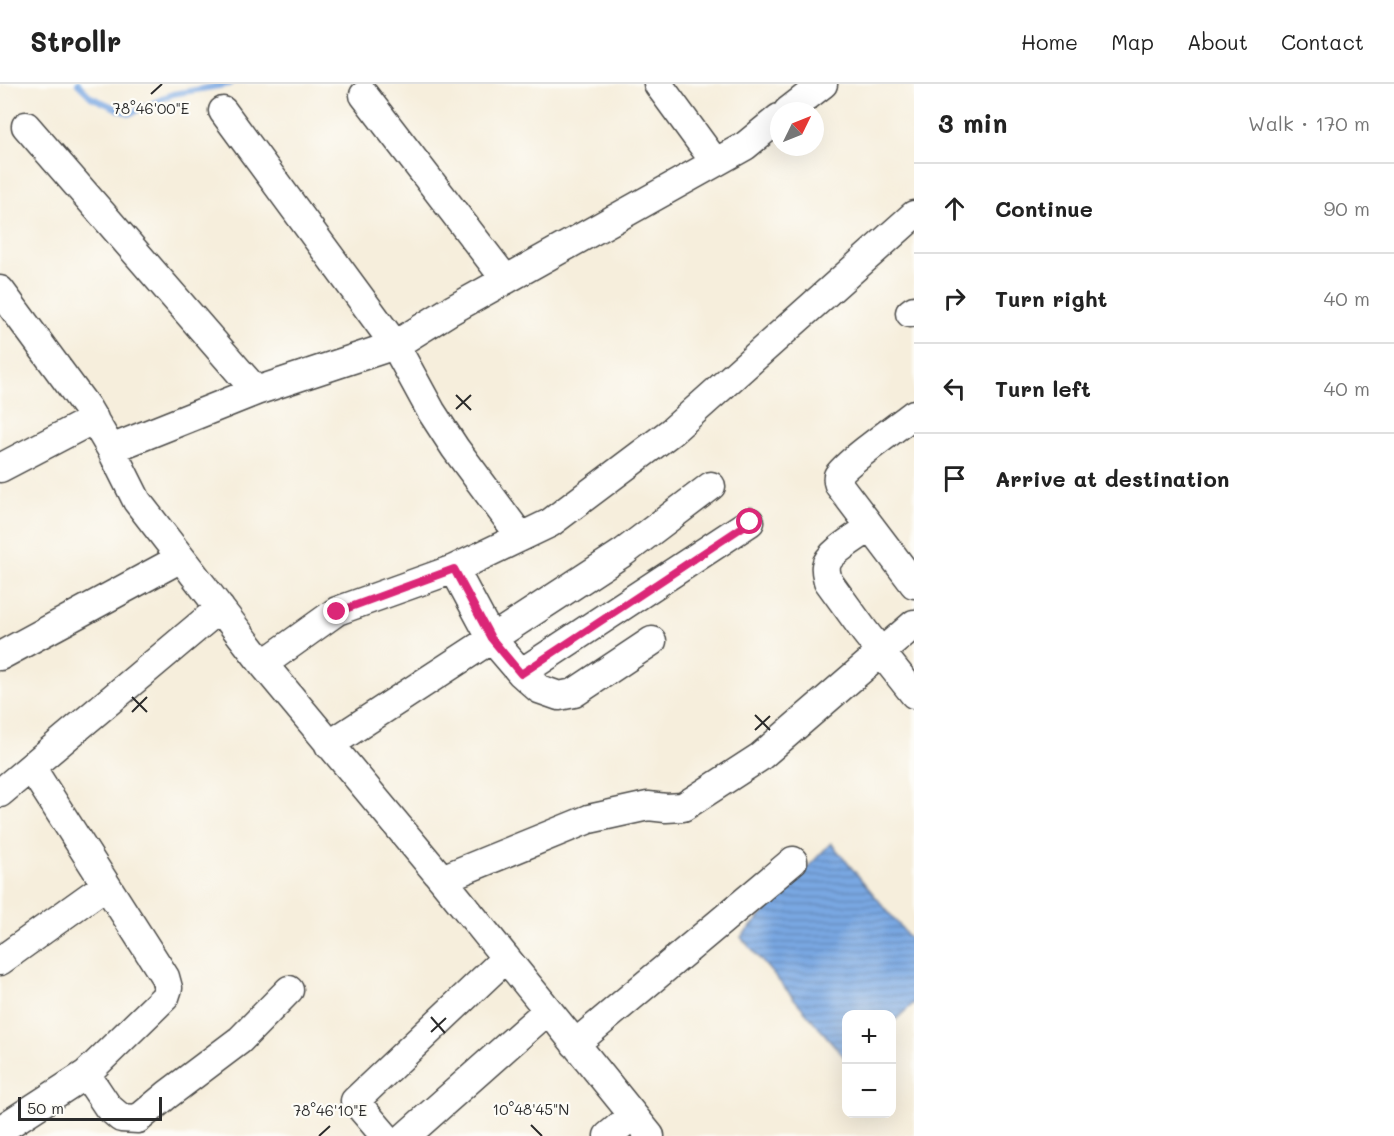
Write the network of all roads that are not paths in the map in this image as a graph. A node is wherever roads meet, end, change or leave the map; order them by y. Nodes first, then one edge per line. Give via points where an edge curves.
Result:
1 (658, 84) edge
2 (823, 84) edge
3 (364, 95) dead end
4 (800, 102) edge
5 (223, 111) dead end
6 (770, 125) edge
7 (26, 126) dead end
8 (715, 162) junction
9 (914, 215) edge
10 (506, 280) junction
11 (0, 290) edge
12 (395, 345) junction
13 (256, 391) junction
14 (914, 414) edge
15 (94, 419) junction
16 (111, 449) junction
17 (0, 468) edge
18 (711, 486) dead end
19 (750, 522) dead end
20 (871, 527) junction
21 (521, 537) junction
22 (181, 558) junction
23 (454, 569) junction
24 (914, 584) edge
25 (220, 608) junction
26 (914, 624) edge
27 (491, 638) junction
28 (652, 641) dead end
29 (882, 653) junction
30 (0, 657) edge
31 (263, 664) junction
32 (521, 674) junction
33 (914, 694) edge
34 (329, 745) junction
35 (31, 767) junction
36 (0, 793) edge
37 (793, 861) dead end
38 (442, 879) junction
39 (106, 885) junction
40 (506, 958) junction
41 (0, 961) edge
42 (289, 990) dead end
43 (548, 1010) junction
44 (576, 1044) junction
45 (86, 1074) junction
46 (642, 1125) edge
47 (0, 1130) edge
48 (385, 1136) edge
49 (406, 1136) edge
50 (608, 1136) edge

1 - 8 street
2 - 4 street
3 - 10 street
5 - 12 street
6 - 8 street via 745,146
7 - 13 street
8 - 10 street
9 - 21 street via 671,432 550,523
10 - 12 street
11 - 15 street
12 - 13 street
12 - 21 street via 449,439
13 - 16 street
14 - 20 street via 839,474 839,485
15 - 16 street
15 - 17 street
16 - 22 street via 137,501
18 - 27 street via 624,552
19 - 32 street
20 - 24 street
20 - 29 street via 831,556 825,572
21 - 23 street
22 - 25 street
22 - 30 street
23 - 27 street
23 - 31 street via 337,612
25 - 31 street
25 - 35 street
26 - 29 street
27 - 32 street
27 - 34 street
28 - 32 street via 574,693 559,696 539,689
29 - 33 street
29 - 38 street via 760,757 683,807 648,806 589,819
31 - 34 street
34 - 38 street
35 - 36 street
35 - 39 street
37 - 44 street
38 - 40 street
39 - 41 street
39 - 45 street via 165,977 168,988 165,997
40 - 43 street
40 - 48 street via 355,1101
42 - 45 street via 240,1040 138,1119 121,1118 108,1107
43 - 44 street
43 - 49 street
44 - 46 street
45 - 47 street
46 - 50 street

